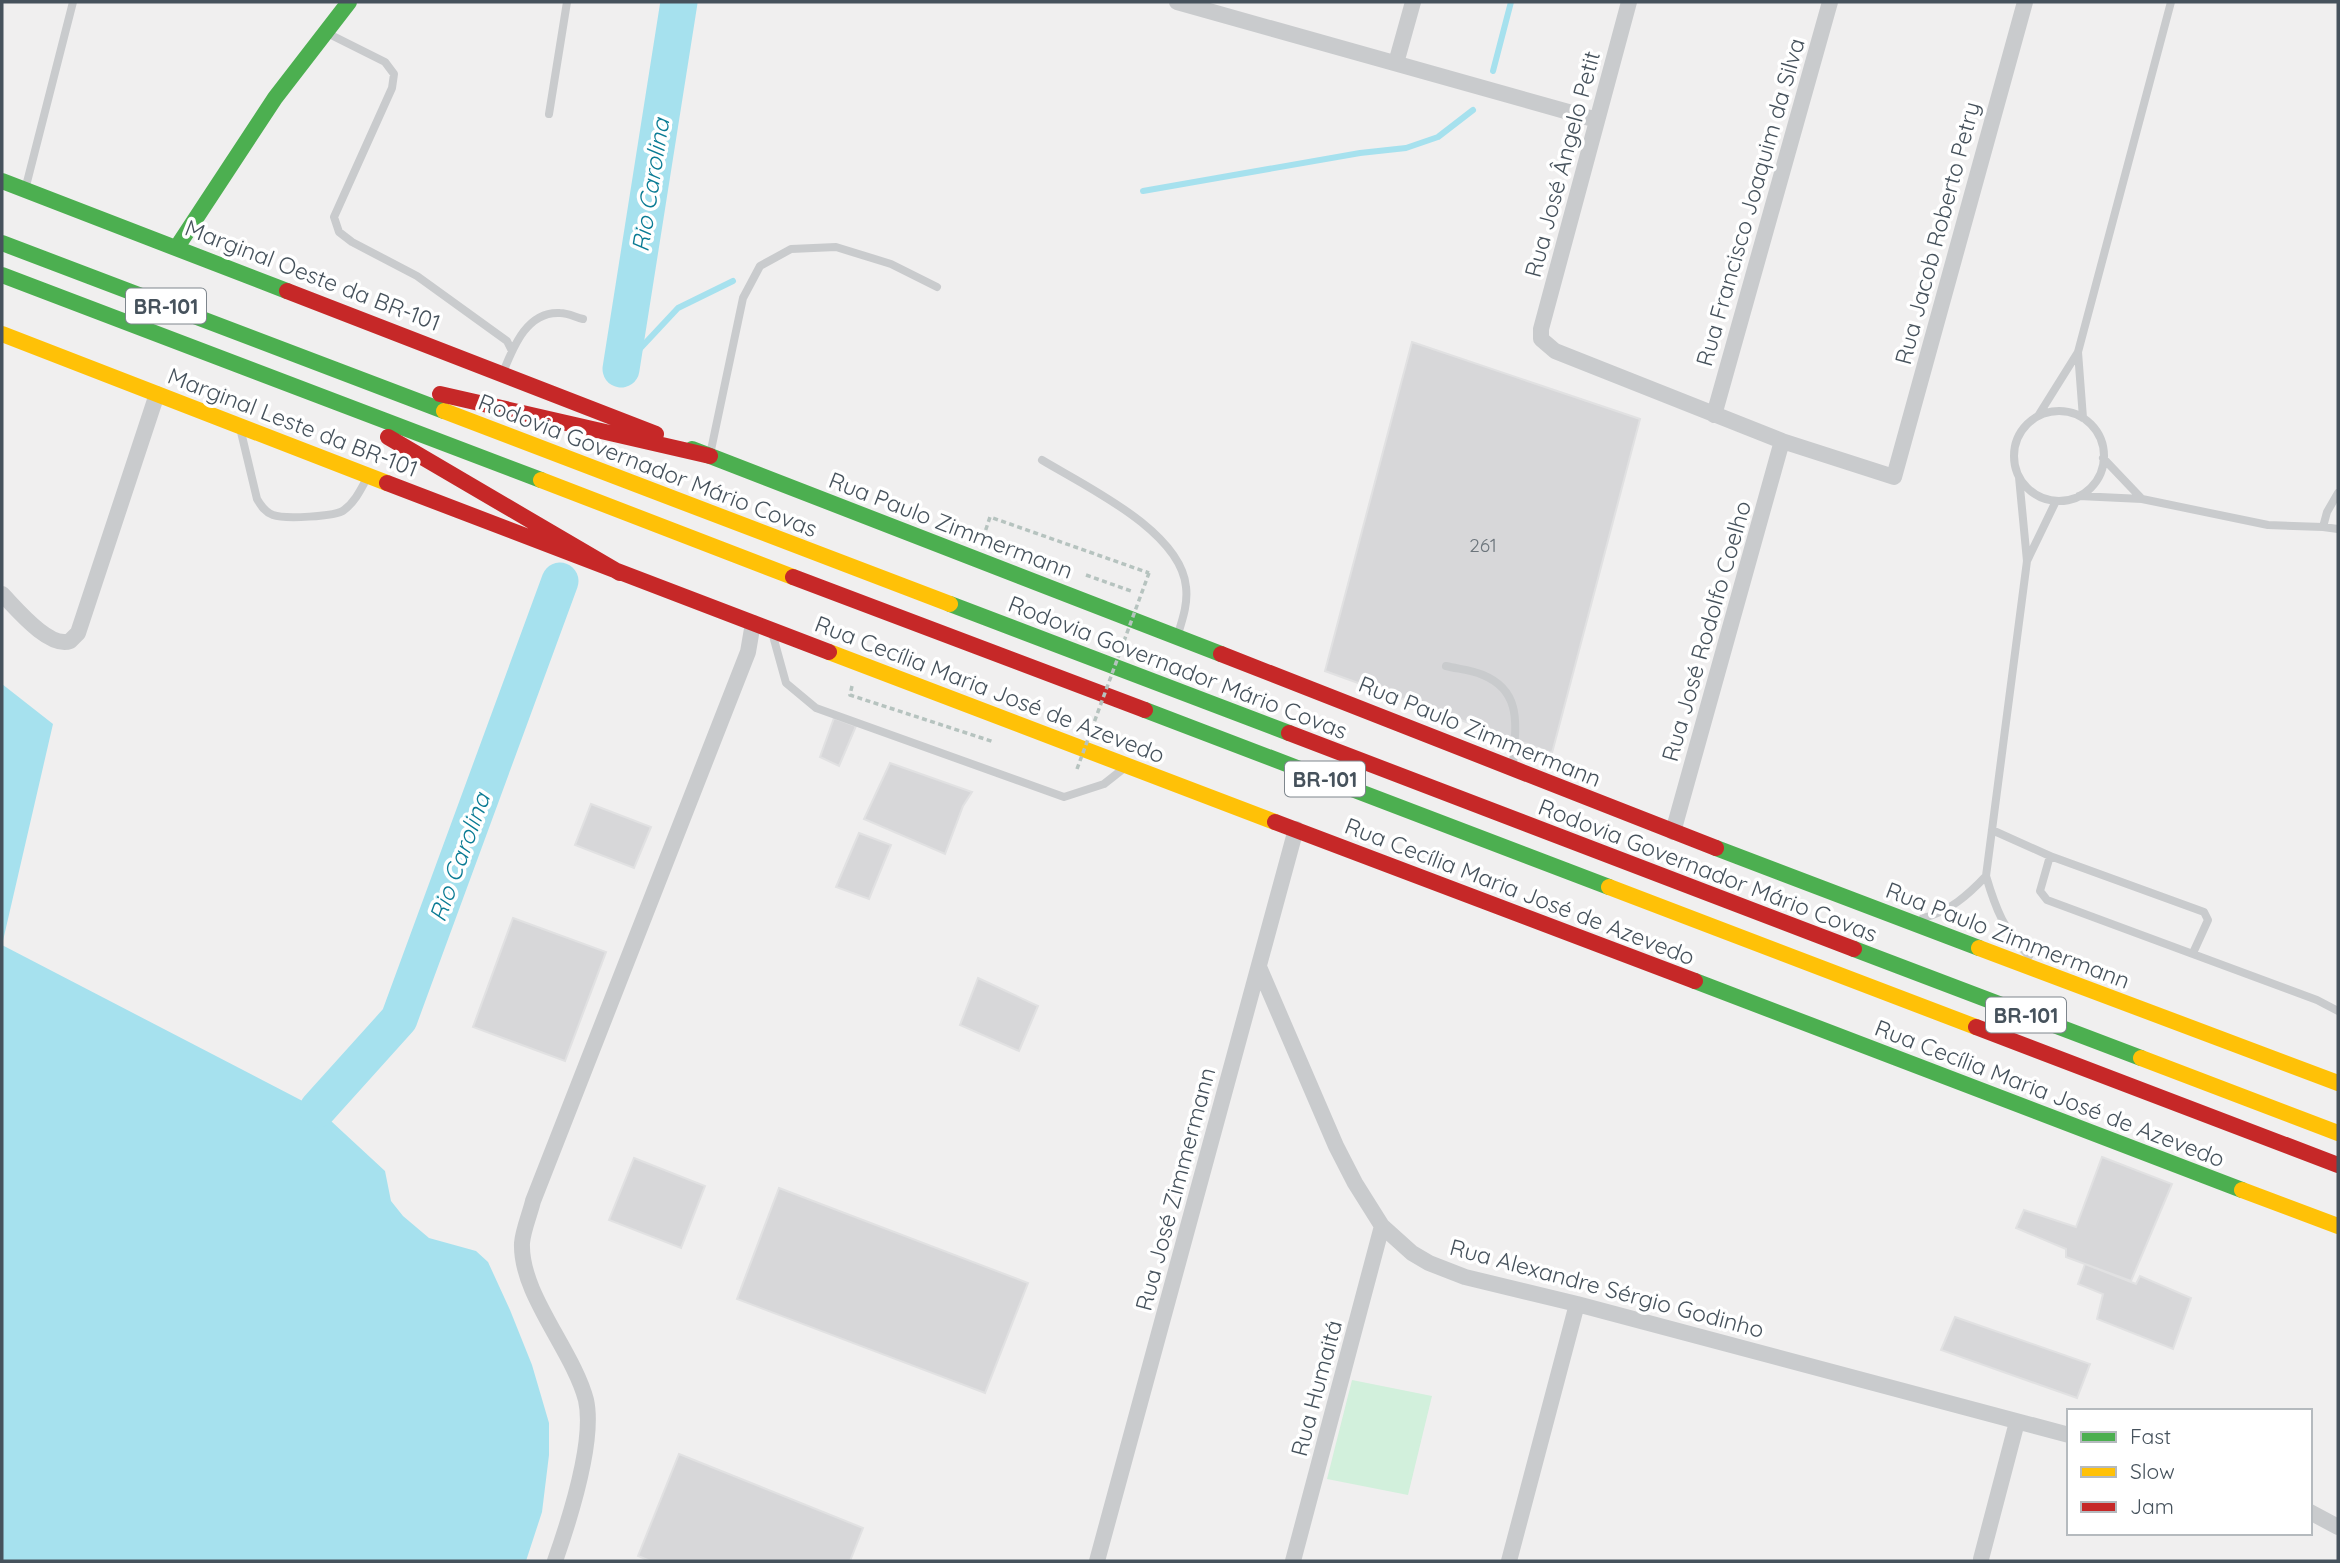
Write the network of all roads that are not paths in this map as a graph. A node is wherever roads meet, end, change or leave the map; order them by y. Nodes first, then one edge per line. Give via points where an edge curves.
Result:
1 (73, 2) edge
2 (349, 2) edge
3 (567, 2) edge
4 (1177, 2) edge
5 (1413, 2) edge
6 (1629, 2) edge
7 (1830, 2) edge
8 (2025, 2) edge
9 (2171, 2) edge
10 (1213, 7) edge
11 (325, 32) junction
12 (1396, 64) junction
13 (549, 114) dead end
14 (1597, 120) junction
15 (2, 181) edge
16 (25, 190) junction
17 (2, 243) edge
18 (177, 247) junction
19 (2, 275) edge
20 (937, 287) dead end
21 (583, 319) dead end
22 (2, 334) edge
23 (512, 351) junction
24 (2078, 352) junction
25 (331, 368) junction
26 (503, 373) junction
27 (312, 393) junction
28 (157, 394) junction
29 (607, 414) joint
30 (1714, 415) junction
31 (2038, 416) junction
32 (2083, 418) junction
33 (239, 426) junction
34 (1782, 441) junction
35 (710, 456) junction
36 (2104, 458) junction
37 (1042, 460) dead end
38 (369, 476) junction
39 (2019, 477) junction
40 (2338, 493) edge
41 (2079, 496) junction
42 (2142, 499) junction
43 (2056, 501) junction
44 (2323, 527) junction
45 (2338, 530) edge
46 (568, 553) joint
47 (2027, 561) junction
48 (620, 573) junction
49 (2, 594) edge
50 (753, 623) junction
51 (771, 630) junction
52 (1177, 636) junction
53 (1446, 666) dead end
54 (1128, 765) junction
55 (1513, 768) junction
56 (1296, 829) junction
57 (1992, 830) junction
58 (1673, 832) junction
59 (2050, 856) junction
60 (1986, 876) junction
61 (1909, 922) junction
62 (2193, 953) junction
63 (1259, 967) junction
64 (2048, 975) junction
65 (2338, 1011) edge
66 (2338, 1083) edge
67 (2338, 1133) edge
68 (2338, 1166) edge
69 (1382, 1226) junction
70 (2338, 1226) edge
71 (1577, 1304) junction
72 (2017, 1422) junction
73 (2067, 1434) edge
74 (2312, 1513) edge
75 (2338, 1527) edge
76 (1981, 1559) dead end
77 (555, 1561) edge
78 (1097, 1561) edge
79 (1293, 1561) edge
80 (1509, 1561) edge

1 - 16 lane
2 - 11 main road
3 - 13 lane
4 - 10 street
5 - 12 street
6 - 14 street, Rua José Ângelo Petit
7 - 30 street, Rua Francisco Joaquim da Silva
8 - 34 street, Rua Jacob Roberto Petry via 1894,477
9 - 24 lane
10 - 12 street
11 - 18 main road via 244,143
11 - 23 lane via 385,62 394,74 392,88 334,217 339,232 417,275 507,341
12 - 14 street
14 - 30 street, Rua José Ângelo Petit via 1541,339 1555,351
15 - 16 main road, Marginal Oeste da BR-101
16 - 18 main road, Marginal Oeste da BR-101
17 - 25 main road, Rodovia Governador Mário Covas / BR-101
18 - 26 main road, Marginal Oeste da BR-101
19 - 27 main road, BR-101
20 - 35 lane via 891,264 836,247 792,248 760,266 743,298
21 - 23 lane via 547,314 532,322
22 - 28 main road, Marginal Leste da BR-101
23 - 26 lane
24 - 31 lane
24 - 32 lane
25 - 35 main road
25 - 67 main road, Rodovia Governador Mário Covas / BR-101
26 - 29 main road, Marginal Oeste da BR-101
27 - 48 main road
27 - 68 main road, BR-101
28 - 33 main road, Marginal Leste da BR-101
28 - 49 street via 78,633 70,641 57,642 38,631
29 - 35 main road, Rua Paulo Zimmermann
30 - 34 street
31 - 32 lane via 2061,412
31 - 39 lane via 2016,443
32 - 36 lane via 2098,435
33 - 38 main road, Marginal Leste da BR-101
33 - 38 lane via 257,499 274,515 326,516 343,511
34 - 58 street, Rua José Rodolfo Coelho
35 - 52 main road, Rua Paulo Zimmermann
36 - 41 lane via 2096,480
36 - 42 lane
37 - 52 lane via 1131,514 1166,543 1186,584 1186,605
38 - 46 main road, Marginal Leste da BR-101
39 - 43 lane via 2035,494
39 - 47 lane
40 - 44 lane
41 - 42 lane
41 - 43 lane
42 - 44 lane via 2268,525
43 - 47 lane
44 - 45 lane
46 - 48 main road, Rua Cecília Maria José de Azevedo
47 - 57 lane
48 - 50 main road, Rua Cecília Maria José de Azevedo
50 - 51 main road, Rua Cecília Maria José de Azevedo
50 - 77 street via 748,652 533,1201 522,1242 528,1280 586,1401 587,1438 569,1522
51 - 54 main road, Rua Cecília Maria José de Azevedo
51 - 54 lane via 786,683 816,708 1064,797 1104,784
52 - 55 main road, Rua Paulo Zimmermann
53 - 55 lane via 1483,674 1505,688 1513,701
54 - 56 main road, Rua Cecília Maria José de Azevedo
55 - 58 main road, Rua Paulo Zimmermann
56 - 63 street, Rua José Zimmermann
56 - 70 main road, Rua Cecília Maria José de Azevedo
57 - 59 lane
57 - 60 lane
58 - 61 main road, Rua Paulo Zimmermann
59 - 62 lane via 2040,891 2047,900
59 - 62 lane via 2204,912 2208,920
60 - 61 lane via 1952,906
60 - 64 lane via 2006,930
61 - 64 main road, Rua Paulo Zimmermann
62 - 65 lane
63 - 69 street, Rua Alexandre Sérgio Godinho via 1340,1156
63 - 78 street, Rua José Zimmermann
64 - 66 main road, Rua Paulo Zimmermann
69 - 71 street, Rua Alexandre Sérgio Godinho via 1412,1253 1448,1271
69 - 79 street, Rua Humaitá
71 - 72 street, Rua Alexandre Sérgio Godinho
71 - 80 street
72 - 73 street, Rua Alexandre Sérgio Godinho
72 - 76 street
74 - 75 street

